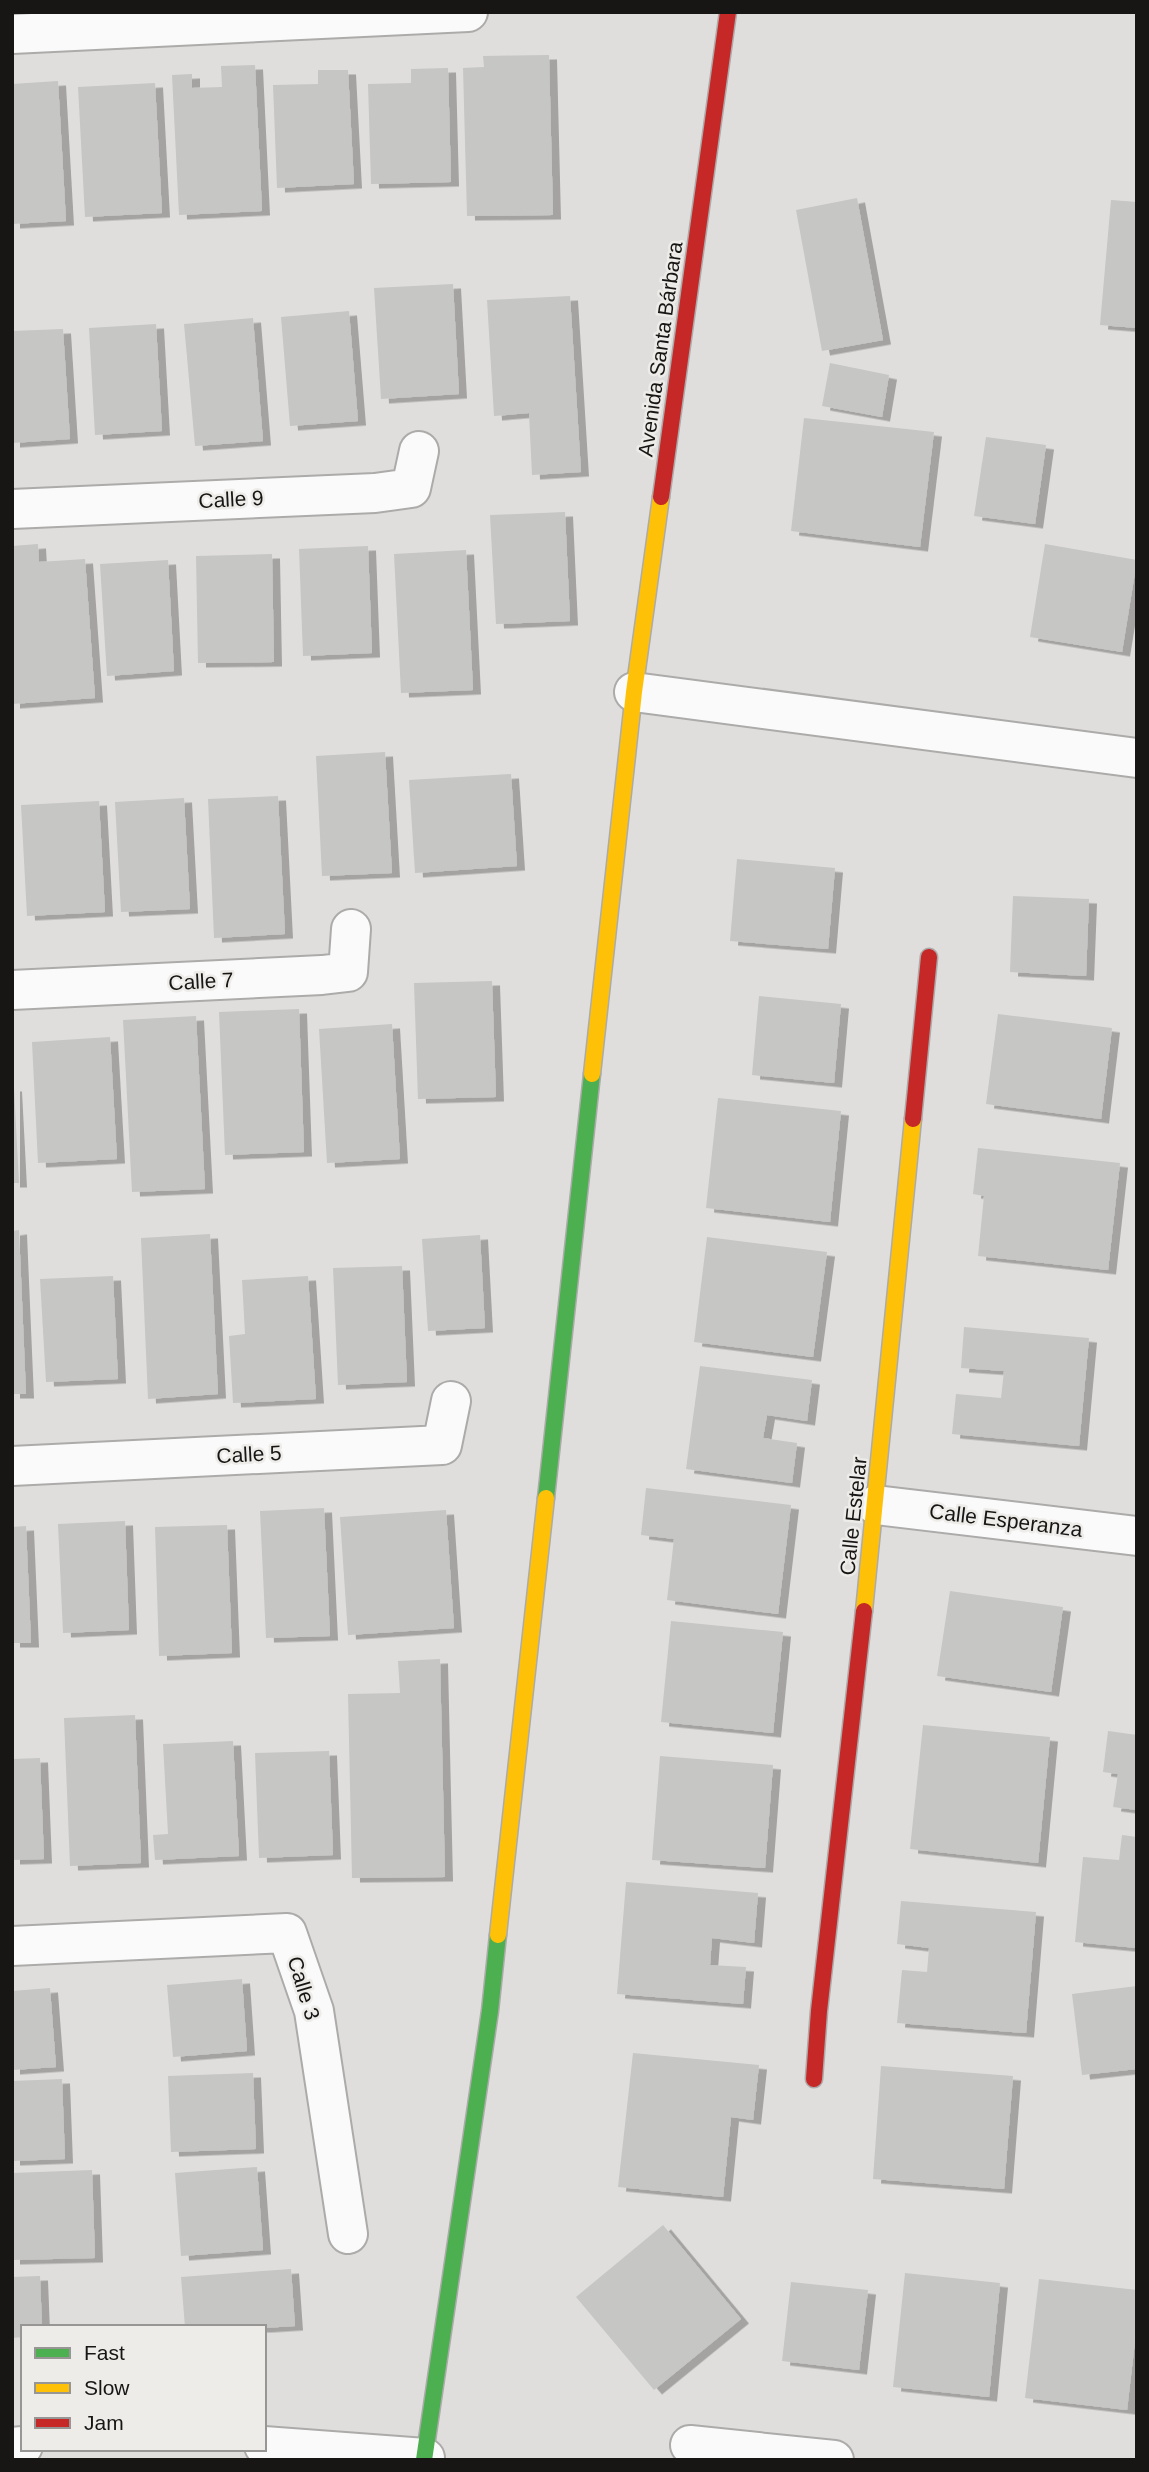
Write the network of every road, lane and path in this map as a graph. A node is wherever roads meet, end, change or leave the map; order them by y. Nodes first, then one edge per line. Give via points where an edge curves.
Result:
1 (468, 12) edge
2 (728, 12) edge
3 (12, 34) edge
4 (419, 450) dead end
5 (12, 509) edge
6 (634, 692) junction
7 (1137, 758) edge
8 (351, 929) dead end
9 (929, 957) dead end
10 (12, 990) edge
11 (451, 1401) dead end
12 (12, 1466) edge
13 (876, 1505) junction
14 (1137, 1536) edge
15 (12, 1946) edge
16 (814, 2079) dead end
17 (348, 2234) dead end
18 (690, 2445) dead end
19 (266, 2446) edge
20 (425, 2459) edge
21 (834, 2460) edge

1 - 3 street
2 - 6 street, Avenida Santa Bárbara
4 - 5 street, Calle 9 via 411,488
6 - 7 street
6 - 20 street, Avenida Santa Bárbara via 490,2011
8 - 10 street, Calle 7 via 348,971
9 - 13 street, Calle Estelar
11 - 12 street, Calle 5 via 442,1445
13 - 14 street, Calle Esperanza
13 - 16 street, Calle Estelar
15 - 17 street, Calle 3 via 287,1933 314,2011
18 - 21 street
19 - 20 street

